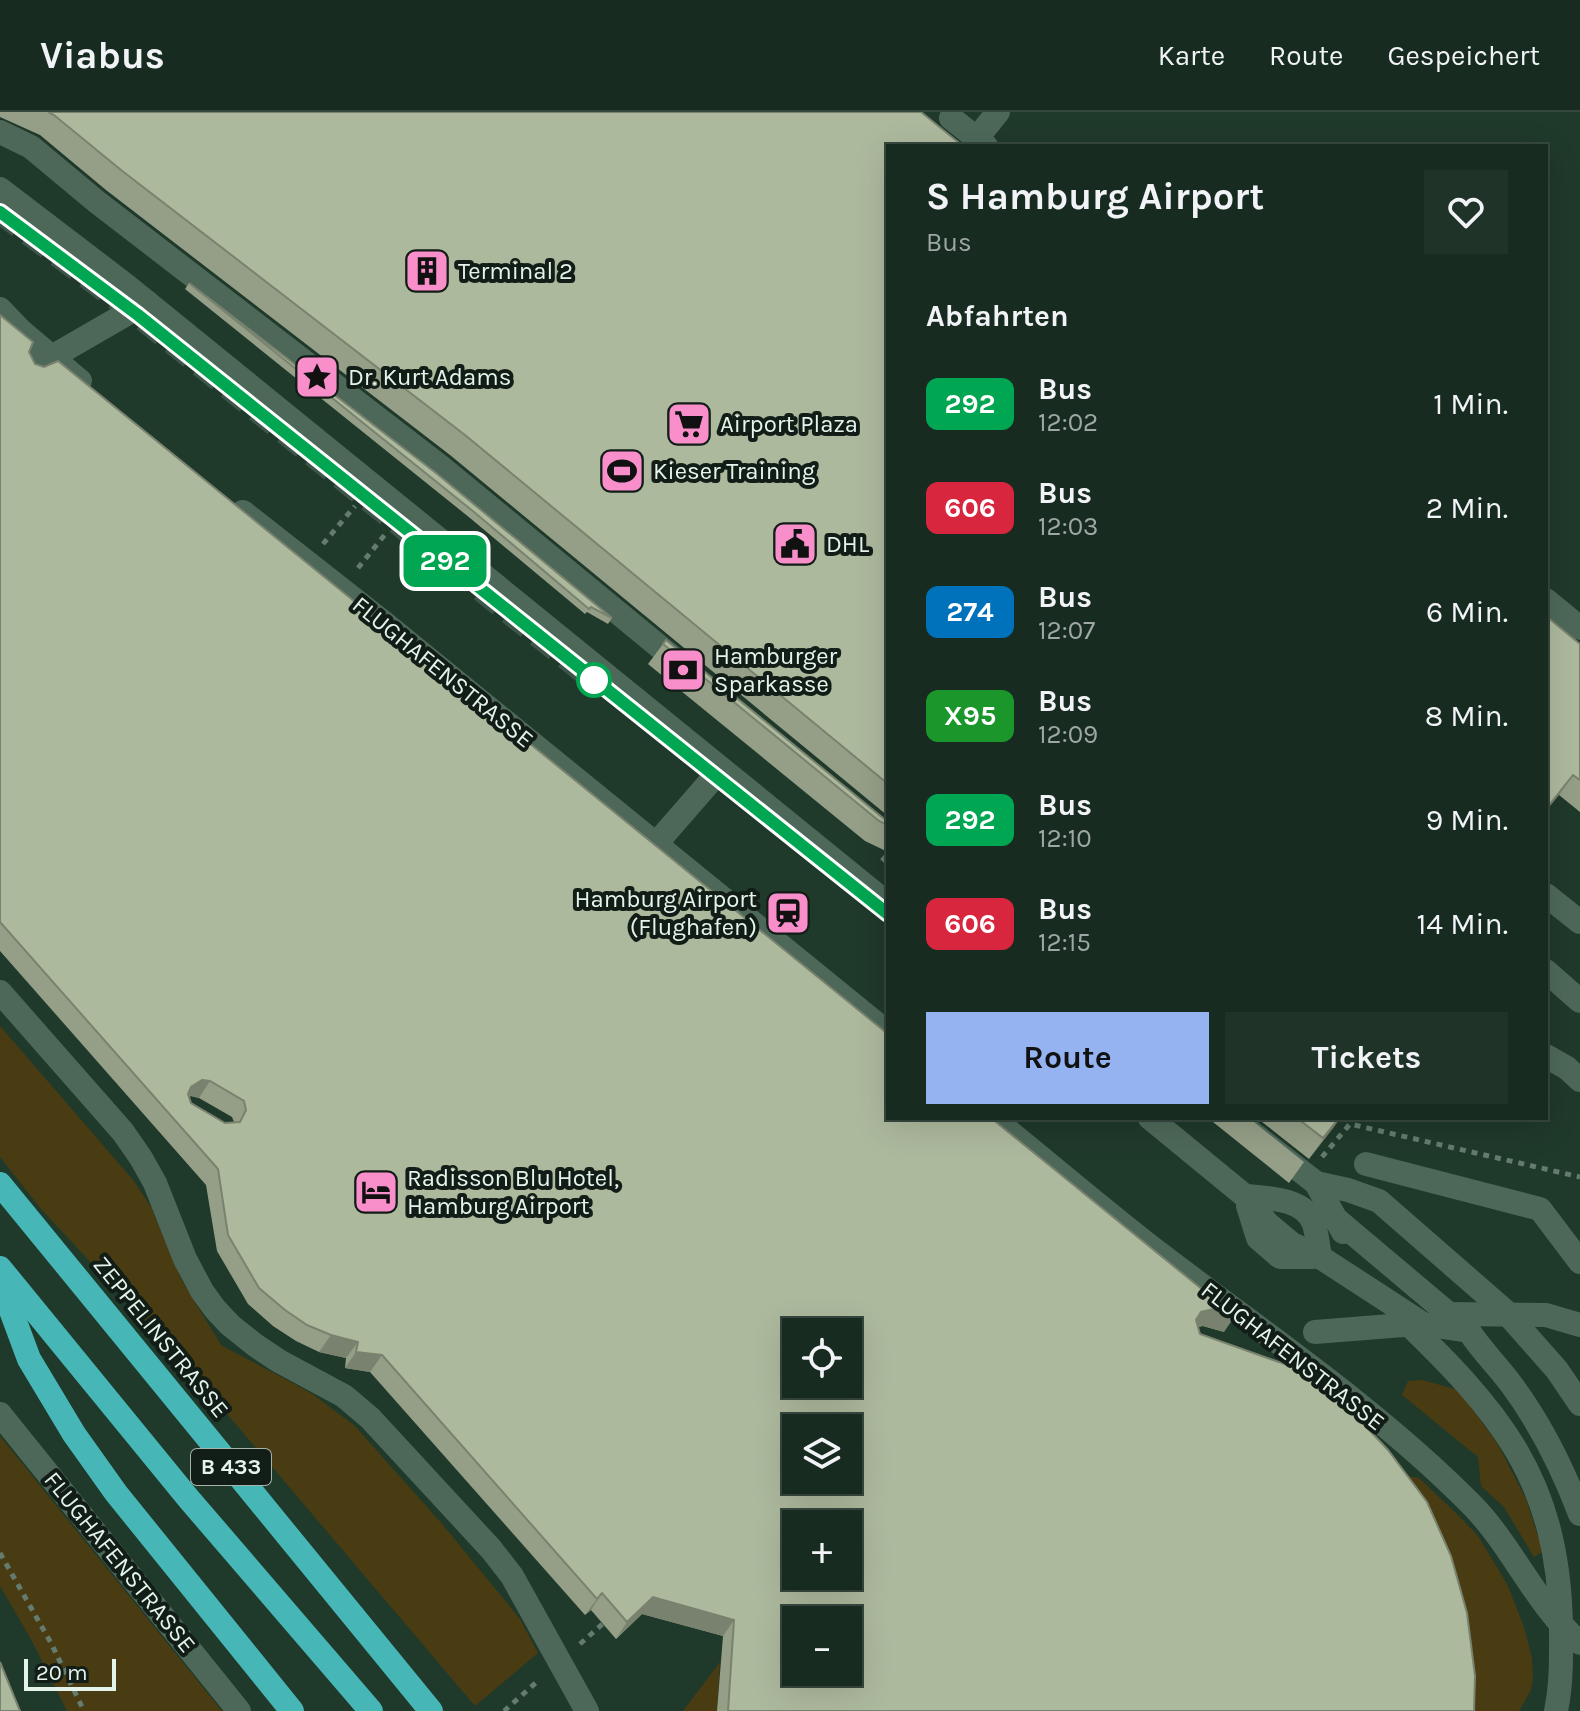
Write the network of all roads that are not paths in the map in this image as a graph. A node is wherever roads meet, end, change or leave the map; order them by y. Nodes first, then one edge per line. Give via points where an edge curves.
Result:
1 (998, 112) edge
2 (951, 118) dead end
3 (11, 139) edge
4 (981, 142) edge
5 (0, 181) edge
6 (0, 189) edge
7 (97, 202) junction
8 (0, 204) edge
9 (45, 225) junction
10 (147, 302) junction
11 (0, 309) edge
12 (32, 368) edge
13 (99, 397) edge
14 (219, 493) edge
15 (1548, 602) edge
16 (1580, 628) edge
17 (700, 680) edge
18 (715, 776) dead end
19 (655, 845) junction
20 (1548, 897) edge
21 (886, 902) edge
22 (1580, 922) edge
23 (1548, 973) edge
24 (0, 992) edge
25 (1580, 1001) edge
26 (886, 1031) edge
27 (1548, 1057) edge
28 (1580, 1080) edge
29 (995, 1120) edge
30 (1152, 1120) edge
31 (1235, 1120) edge
32 (1366, 1164) dead end
33 (1316, 1183) junction
34 (0, 1184) edge
35 (1245, 1196) junction
36 (1320, 1257) junction
37 (1580, 1262) edge
38 (0, 1268) edge
39 (0, 1281) edge
40 (1423, 1324) junction
41 (1580, 1325) edge
42 (1469, 1331) junction
43 (1315, 1332) dead end
44 (1266, 1362) edge
45 (1339, 1386) junction
46 (1580, 1404) edge
47 (0, 1414) edge
48 (1580, 1514) edge
49 (1561, 1626) junction
50 (1580, 1643) edge
51 (1580, 1706) edge
52 (239, 1711) edge
53 (292, 1711) edge
54 (371, 1711) edge
55 (431, 1711) edge
56 (587, 1711) edge
57 (1557, 1711) edge

1 - 4 street
2 - 4 street
3 - 7 street
3 - 7 street via 72,162 91,182
5 - 9 street via 23,189 45,206
6 - 9 street
7 - 17 street via 441,467
8 - 9 street via 26,226
9 - 10 street
10 - 12 street
10 - 21 street
11 - 13 street
14 - 19 street, FLUGHAFENSTRASSE
15 - 16 street
18 - 19 street
19 - 26 street, FLUGHAFENSTRASSE
20 - 22 street
23 - 25 street
24 - 56 street via 141,1158 185,1259 215,1309 255,1345 344,1396 491,1549 512,1576
27 - 28 street
29 - 45 street, FLUGHAFENSTRASSE via 1148,1245
30 - 35 street
31 - 33 street
32 - 37 street via 1540,1209
33 - 42 street via 1354,1254 1378,1275 1421,1291
33 - 46 street via 1379,1201 1504,1310
34 - 55 highway, ZEPPELINSTRASSE / B 433
35 - 36 street via 1303,1231
35 - 36 street via 1258,1238 1280,1257
36 - 40 street
38 - 54 highway, B 433
39 - 53 highway via 29,1359 74,1434
40 - 42 street
40 - 43 street
41 - 49 street via 1546,1315 1399,1315 1476,1393 1522,1458 1553,1540
42 - 48 street via 1545,1438
44 - 45 street
45 - 49 street, FLUGHAFENSTRASSE via 1469,1502
47 - 52 street, FLUGHAFENSTRASSE
49 - 50 street, FLUGHAFENSTRASSE
49 - 57 street
51 - 57 street

